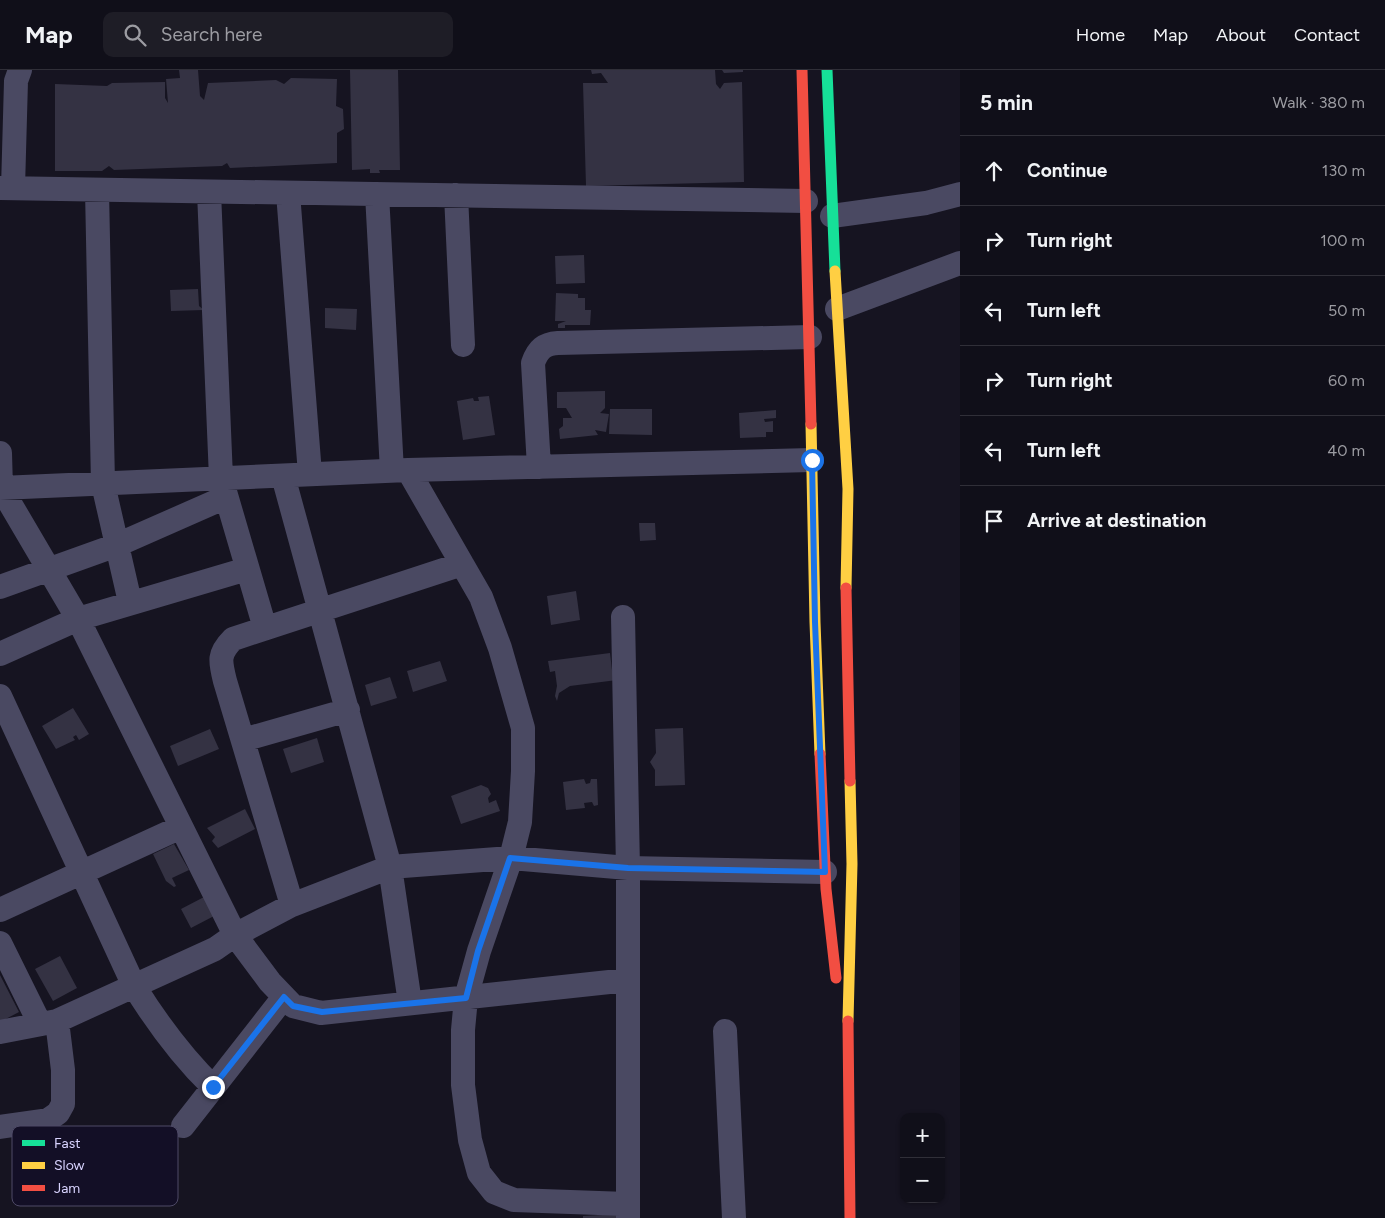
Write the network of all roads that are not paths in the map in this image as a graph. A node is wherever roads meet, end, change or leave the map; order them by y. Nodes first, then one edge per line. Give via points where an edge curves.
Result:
1 (20, 70) edge
2 (802, 70) edge
3 (827, 70) edge
4 (7, 188) edge
5 (96, 190) junction
6 (210, 192) junction
7 (288, 193) junction
8 (377, 194) junction
9 (960, 194) edge
10 (456, 195) junction
11 (806, 201) junction
12 (832, 216) junction
13 (960, 263) edge
14 (837, 309) junction
15 (810, 337) junction
16 (463, 346) dead end
17 (0, 452) edge
18 (812, 460) junction
19 (539, 466) junction
20 (400, 470) junction
21 (310, 474) junction
22 (283, 476) junction
23 (103, 484) junction
24 (1, 488) edge
25 (224, 488) junction
26 (117, 545) junction
27 (462, 564) junction
28 (46, 568) junction
29 (247, 570) junction
30 (0, 587) edge
31 (130, 602) junction
32 (320, 610) junction
33 (622, 616) dead end
34 (78, 619) junction
35 (265, 628) junction
36 (0, 654) edge
37 (0, 696) edge
38 (348, 710) junction
39 (244, 740) junction
40 (181, 827) junction
41 (510, 858) junction
42 (390, 867) junction
43 (628, 868) junction
44 (81, 872) junction
45 (825, 872) junction
46 (292, 905) junction
47 (0, 910) edge
48 (235, 936) junction
49 (0, 943) edge
50 (628, 980) junction
51 (134, 986) junction
52 (284, 997) junction
53 (466, 998) junction
54 (410, 1004) junction
55 (48, 1023) junction
56 (725, 1031) dead end
57 (0, 1032) edge
58 (848, 1036) junction
59 (213, 1087) junction
60 (183, 1126) dead end
61 (0, 1127) edge
62 (514, 1209) edge
63 (628, 1211) edge
64 (734, 1218) edge
65 (850, 1218) edge

1 - 4 street via 16,81
2 - 11 main road
3 - 12 main road
4 - 5 street
5 - 6 street
5 - 23 street
6 - 7 street
6 - 25 street
7 - 8 street
7 - 21 street
8 - 10 street
8 - 20 street
9 - 12 street via 926,204
10 - 11 street
10 - 16 street
11 - 15 main road
12 - 14 main road
13 - 14 street
14 - 58 main road via 848,489 846,592 852,864
15 - 18 main road
15 - 19 street via 543,346 533,362 532,381
17 - 24 street
18 - 19 street
18 - 45 main road
19 - 20 street
20 - 21 street
20 - 27 street
21 - 22 street
22 - 25 street
22 - 32 street
23 - 24 street
23 - 25 street
23 - 26 street
24 - 28 street
25 - 26 street
25 - 29 street
26 - 28 street
26 - 31 street
27 - 32 street
27 - 41 street via 481,597 500,648 523,728 520,822
28 - 30 street
28 - 34 street
29 - 31 street
29 - 35 street
31 - 34 street
32 - 35 street
32 - 38 street
33 - 43 street
34 - 36 street
34 - 40 street
35 - 39 street via 233,639 224,648 220,661
37 - 44 street
38 - 39 street
38 - 42 street
39 - 46 street
40 - 44 street
40 - 48 street
41 - 42 street
41 - 43 street
41 - 53 street via 478,951
42 - 46 street
42 - 54 street
43 - 45 street
43 - 50 street
44 - 47 street
44 - 51 street
45 - 58 main road via 830,934
46 - 48 street
48 - 51 street via 215,949
48 - 52 street
49 - 55 street
50 - 53 street
50 - 63 street
51 - 55 street
51 - 59 street via 159,1026 189,1064
52 - 54 street via 293,1006 322,1012
52 - 59 street
53 - 54 street
53 - 62 street via 463,1086 470,1140 479,1173
55 - 57 street
55 - 61 street via 62,1070 63,1104 58,1113 48,1120
56 - 64 street
58 - 65 main road
59 - 60 street
62 - 63 street

